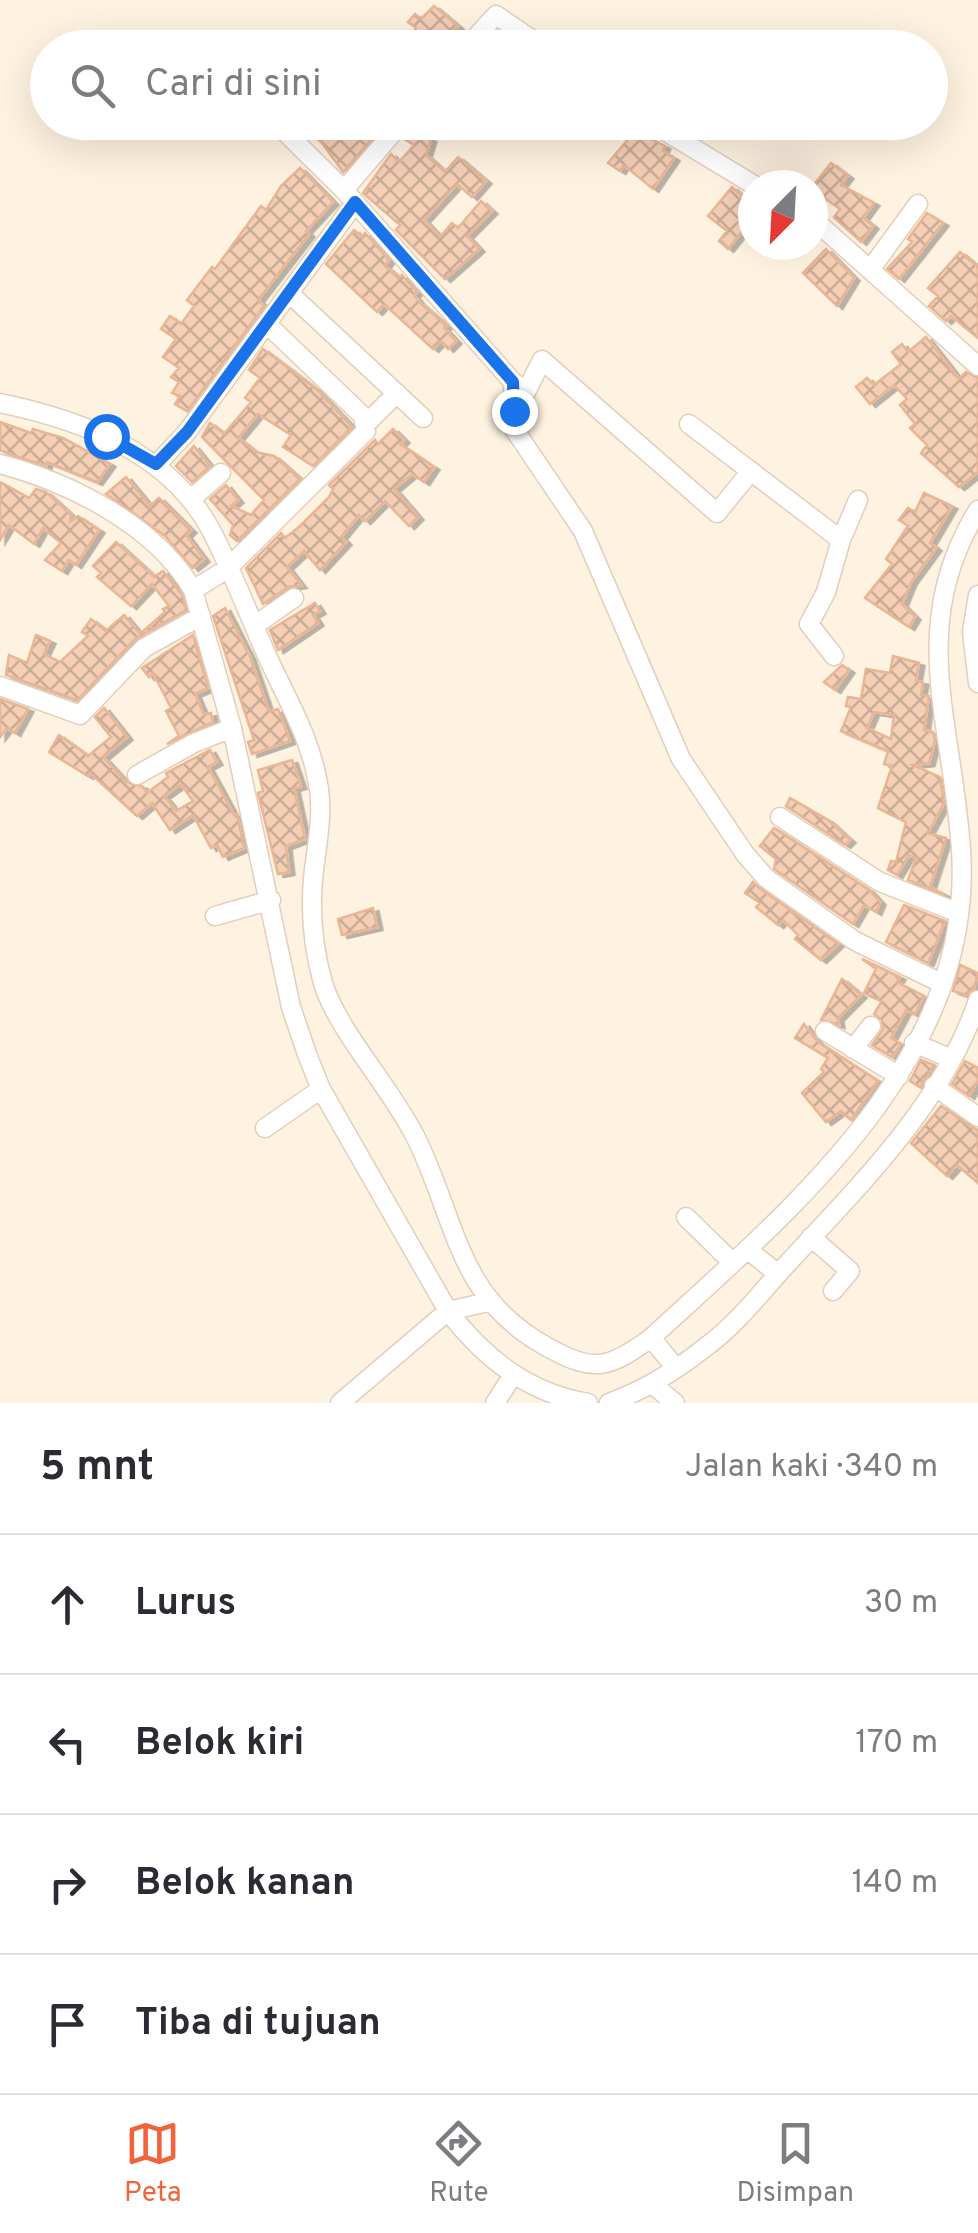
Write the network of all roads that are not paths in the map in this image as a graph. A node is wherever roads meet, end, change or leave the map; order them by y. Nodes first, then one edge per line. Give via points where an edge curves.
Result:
1 (482, 30) edge
2 (518, 30) edge
3 (293, 140) edge
4 (389, 140) edge
5 (680, 140) edge
6 (738, 175) edge
7 (350, 196) junction
8 (918, 204) dead end
9 (828, 231) edge
10 (872, 267) junction
11 (290, 294) junction
12 (268, 325) junction
13 (978, 366) edge
14 (513, 382) junction
15 (396, 393) junction
16 (0, 403) edge
17 (423, 418) dead end
18 (367, 423) junction
19 (689, 424) dead end
20 (0, 464) edge
21 (156, 464) junction
22 (750, 471) junction
23 (220, 473) dead end
24 (191, 500) junction
25 (858, 500) dead end
26 (978, 510) edge
27 (840, 540) junction
28 (211, 579) junction
29 (978, 595) edge
30 (294, 598) dead end
31 (201, 616) junction
32 (254, 626) junction
33 (953, 631) junction
34 (834, 656) dead end
35 (978, 683) edge
36 (0, 686) edge
37 (232, 728) junction
38 (137, 775) dead end
39 (780, 818) dead end
40 (271, 900) junction
41 (958, 913) junction
42 (214, 916) dead end
43 (943, 984) junction
44 (978, 1000) edge
45 (870, 1026) dead end
46 (825, 1030) dead end
47 (854, 1049) junction
48 (935, 1051) junction
49 (899, 1076) junction
50 (934, 1086) junction
51 (321, 1089) junction
52 (978, 1117) edge
53 (266, 1128) dead end
54 (686, 1217) dead end
55 (812, 1237) junction
56 (731, 1261) junction
57 (761, 1261) junction
58 (833, 1291) dead end
59 (468, 1307) junction
60 (663, 1353) junction
61 (512, 1375) junction
62 (652, 1384) junction
63 (345, 1401) edge
64 (495, 1403) edge
65 (588, 1403) edge
66 (608, 1403) edge
67 (675, 1403) edge

1 - 2 street via 496,15
3 - 7 street
4 - 7 street
5 - 6 street
7 - 11 street
7 - 14 street
8 - 10 street
9 - 10 street
10 - 13 street
11 - 12 street
11 - 15 street
12 - 18 street
12 - 21 street
14 - 22 street via 526,392 542,360 718,513
14 - 43 street via 514,429 584,530 681,759 745,854 766,878 854,940
15 - 17 street
15 - 18 street
16 - 21 street via 106,436
18 - 28 street via 362,436
19 - 22 street
20 - 28 street via 81,495
21 - 24 street
22 - 27 street
23 - 24 street
24 - 28 street via 212,531
25 - 27 street
26 - 33 street via 952,555
27 - 34 street via 810,624
28 - 31 street
28 - 32 street
29 - 33 street
30 - 32 street
31 - 36 street via 144,648 80,715
31 - 37 street
32 - 59 street via 301,720 320,791 312,934 325,989 418,1141 469,1274
33 - 35 street
33 - 41 street
37 - 38 street
37 - 40 street
39 - 41 street via 880,882
40 - 42 street
40 - 51 street via 291,1007
41 - 43 street
43 - 48 street
44 - 48 street
45 - 47 street
46 - 47 street
47 - 49 street
48 - 49 street
48 - 50 street
49 - 57 street
50 - 52 street
50 - 55 street
51 - 53 street
51 - 59 street
54 - 56 street
55 - 57 street
55 - 58 street via 850,1271
56 - 57 street
56 - 60 street
57 - 60 street via 710,1344
59 - 60 street via 584,1364
59 - 61 street via 472,1343
59 - 63 street
60 - 62 street
61 - 64 street
61 - 65 street
62 - 66 street
62 - 67 street

